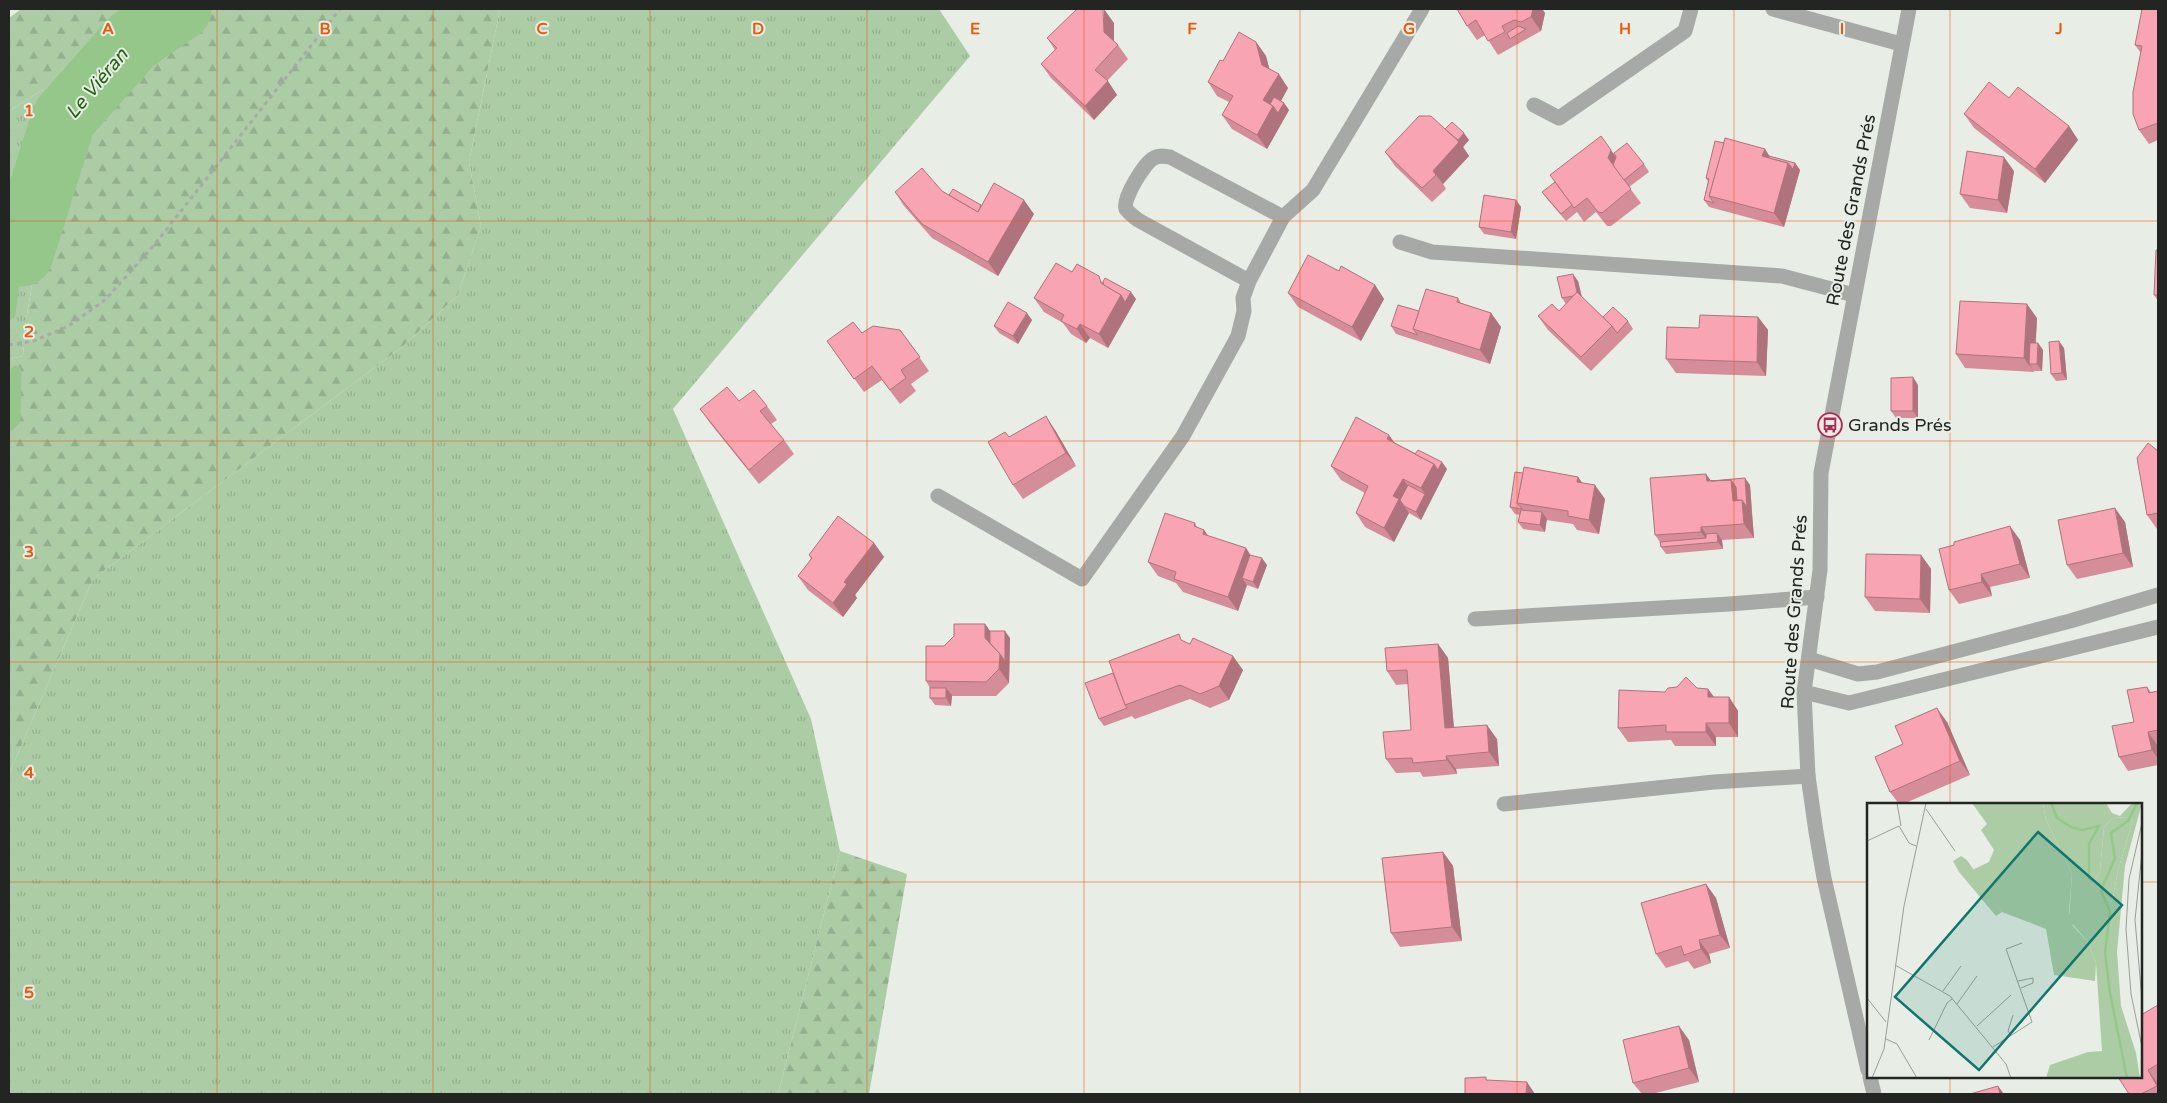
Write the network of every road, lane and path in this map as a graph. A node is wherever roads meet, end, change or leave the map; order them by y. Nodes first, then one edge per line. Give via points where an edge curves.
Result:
1 (340, 9) edge
2 (1422, 9) edge
3 (1691, 9) edge
4 (1772, 9) edge
5 (1909, 9) edge
6 (1902, 44) junction
7 (1534, 105) dead end
8 (1283, 217) junction
9 (1400, 242) dead end
10 (1249, 281) junction
11 (1854, 295) junction
12 (9, 345) edge
13 (938, 496) dead end
14 (2158, 595) edge
15 (1817, 597) junction
16 (1475, 619) dead end
17 (2158, 627) edge
18 (1809, 658) junction
19 (1804, 692) junction
20 (1808, 776) junction
21 (1504, 804) dead end
22 (1867, 1066) edge
23 (1870, 1078) edge
24 (1874, 1094) edge

1 - 12 path via 155,244 104,300 67,327 33,341
2 - 8 street via 1313,190
3 - 7 street via 1685,30 1559,118
4 - 6 street
5 - 6 street, Route des Grands Prés
6 - 11 street, Route des Grands Prés
8 - 10 street
8 - 10 street via 1162,156 1155,157 1144,166 1127,196 1126,209 1138,220
9 - 11 street via 1432,252 1782,276
10 - 13 street via 1238,336 1183,436 1082,579
11 - 15 street, Route des Grands Prés via 1821,473
14 - 18 street via 1877,672 1858,674
15 - 16 street
15 - 18 street, Route des Grands Prés
17 - 19 street via 1850,703
18 - 19 street, Route des Grands Prés
19 - 20 street, Route des Grands Prés
20 - 21 street via 1714,782
20 - 22 street, Route des Grands Prés via 1824,878
23 - 24 street

